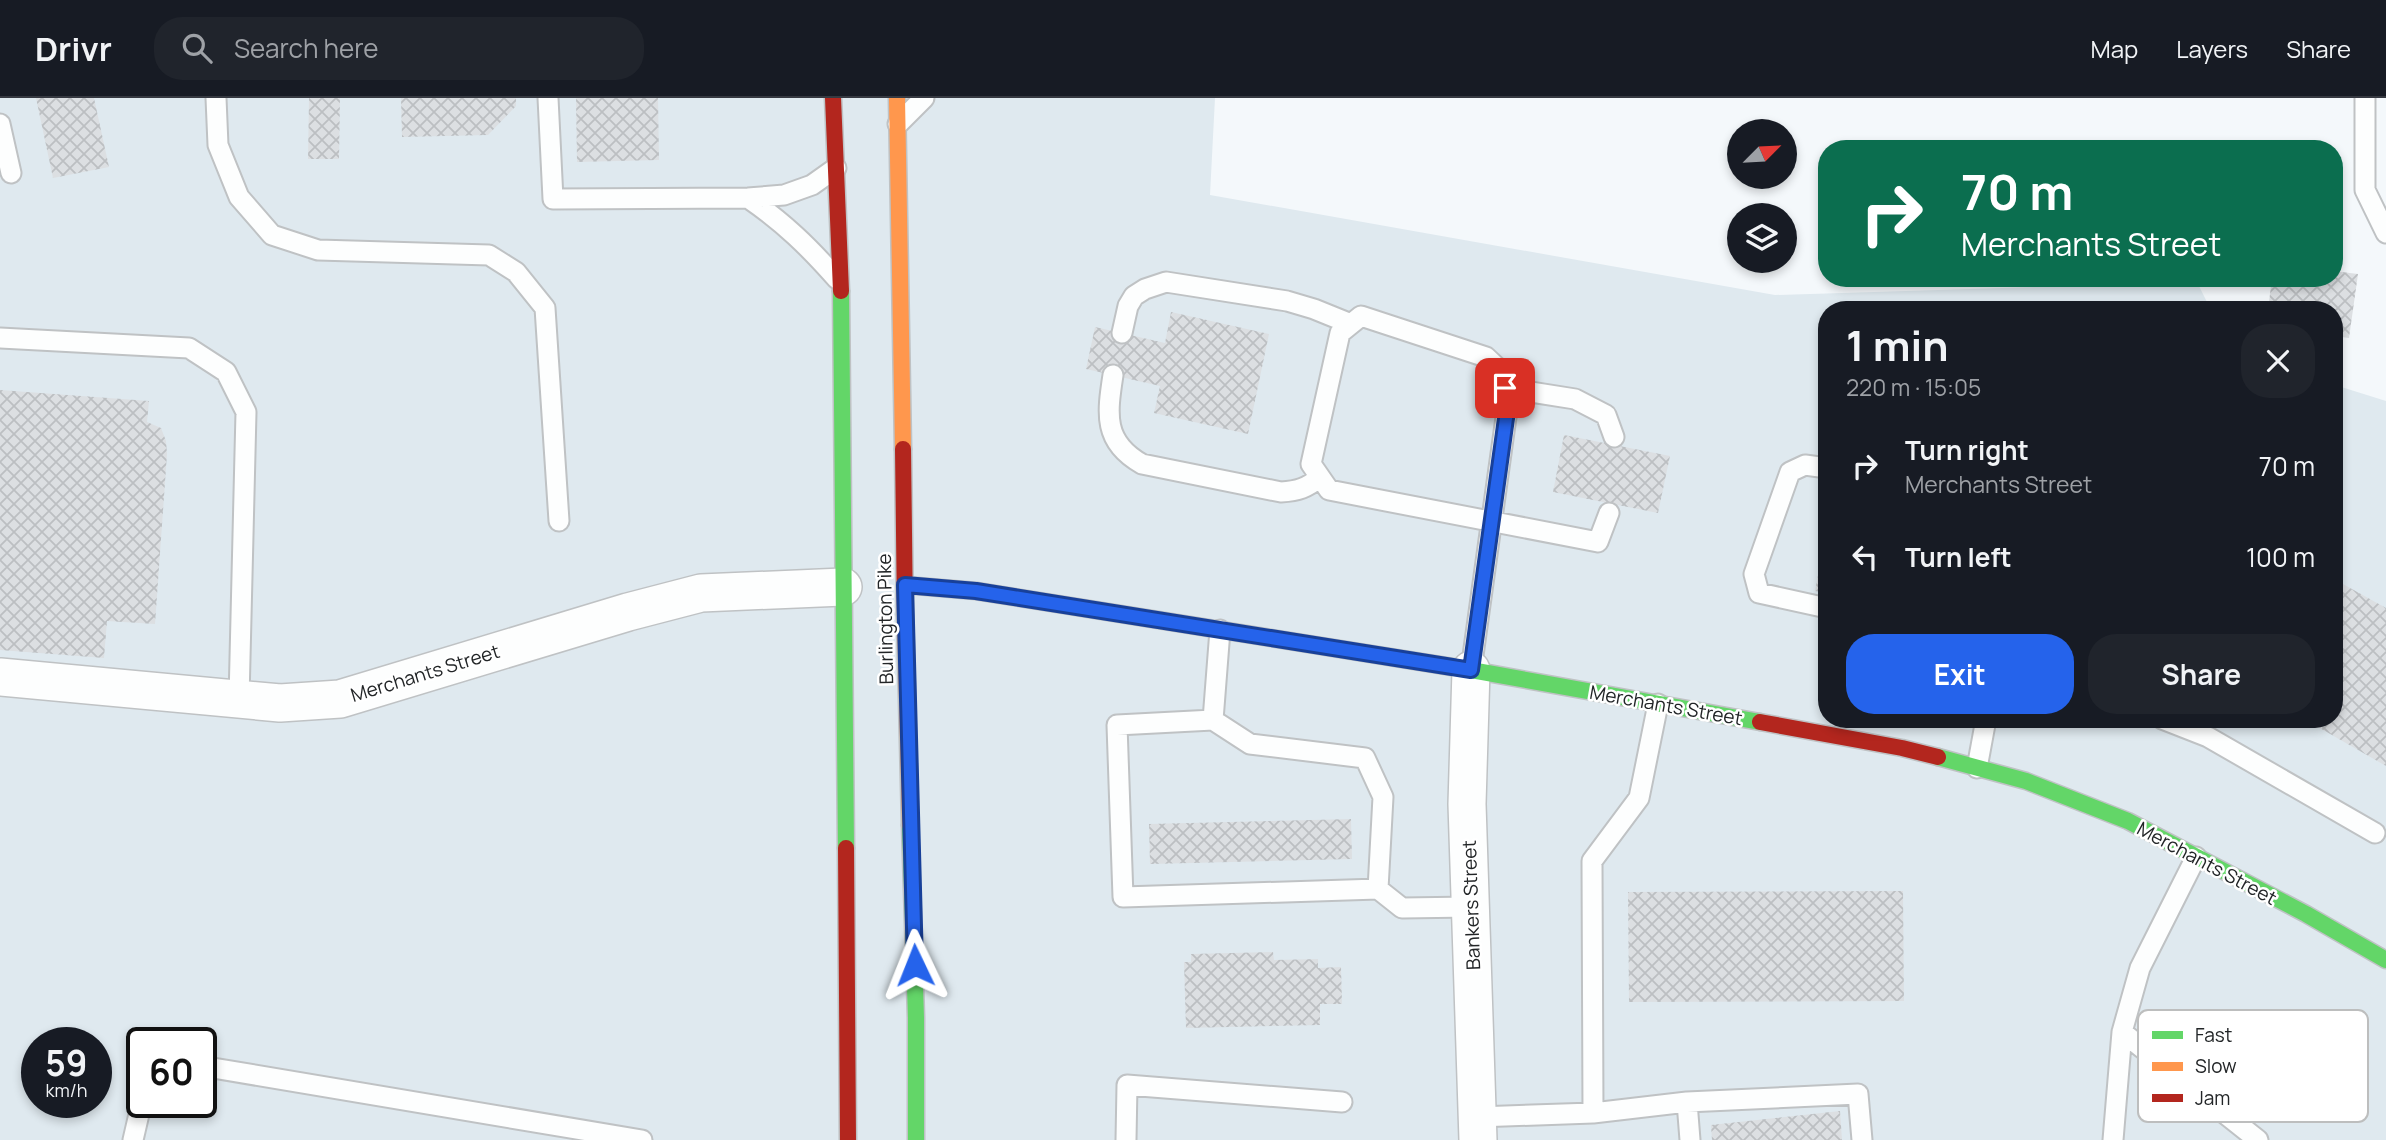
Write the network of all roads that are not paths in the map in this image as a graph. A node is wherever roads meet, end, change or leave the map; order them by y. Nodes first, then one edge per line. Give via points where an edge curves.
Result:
1 (216, 98) edge
2 (548, 98) edge
3 (833, 98) edge
4 (897, 98) edge
5 (925, 98) edge
6 (2365, 98) edge
7 (0, 124) edge
8 (898, 125) junction
9 (836, 168) junction
10 (11, 173) dead end
11 (748, 198) junction
12 (2386, 233) edge
13 (841, 283) junction
14 (1351, 324) junction
15 (1122, 333) dead end
16 (0, 338) edge
17 (1113, 375) dead end
18 (1505, 388) junction
19 (1614, 437) dead end
20 (1818, 467) edge
21 (1320, 477) junction
22 (1609, 513) dead end
23 (1492, 521) junction
24 (559, 522) dead end
25 (905, 585) junction
26 (843, 587) junction
27 (1818, 606) edge
28 (1220, 630) junction
29 (1471, 670) junction
30 (0, 677) edge
31 (239, 699) junction
32 (1658, 704) junction
33 (1213, 720) junction
34 (1985, 728) edge
35 (2185, 728) edge
36 (1978, 768) junction
37 (2375, 833) dead end
38 (2196, 857) junction
39 (1378, 889) junction
40 (1471, 906) junction
41 (2386, 960) edge
42 (2122, 1032) junction
43 (2138, 1045) edge
44 (217, 1069) edge
45 (1342, 1102) dead end
46 (1687, 1102) junction
47 (1593, 1113) junction
48 (138, 1118) edge
49 (2235, 1122) edge
50 (1477, 1129) edge
51 (133, 1140) edge
52 (642, 1140) edge
53 (848, 1140) edge
54 (916, 1140) edge
55 (1126, 1140) edge
56 (1690, 1140) edge
57 (1862, 1140) edge
58 (2113, 1140) edge
59 (2258, 1140) edge

1 - 24 lane via 218,145 239,197 272,235 318,250 489,255 516,272 545,308
2 - 11 lane via 553,199
3 - 9 main road
4 - 8 main road, Burlington Pike
5 - 8 lane
6 - 12 lane via 2365,190
7 - 10 lane
8 - 25 main road, Burlington Pike
9 - 11 lane via 812,185 784,195
9 - 13 main road
11 - 13 lane via 801,239
13 - 26 main road
14 - 15 lane via 1287,301 1166,282 1134,296
14 - 18 lane via 1361,316 1486,357 1503,373
14 - 21 lane via 1340,333 1311,464
16 - 31 lane via 189,348 226,372 246,412
17 - 21 lane via 1108,415 1111,429 1129,457 1142,464 1281,492 1309,487
18 - 19 lane via 1575,399 1606,415
18 - 23 lane via 1508,404
20 - 27 lane via 1805,465 1790,472 1754,574 1759,593
21 - 23 lane via 1329,490
22 - 23 lane via 1598,542
23 - 29 lane
25 - 28 main road, Merchants Street via 976,591
25 - 54 main road, Burlington Pike
26 - 31 street, Merchants Street via 701,593 340,699 280,703
26 - 53 main road
28 - 29 main road, Merchants Street
28 - 33 lane
29 - 32 main road, Merchants Street
29 - 40 street, Bankers Street
30 - 31 street, Merchants Street
32 - 36 main road, Merchants Street via 1902,748
32 - 47 lane via 1639,798 1592,861
33 - 39 lane via 1250,744 1365,758 1383,797
33 - 39 lane via 1117,725 1123,897
34 - 36 lane
35 - 37 lane
36 - 38 main road, Merchants Street via 2026,780 2128,821
38 - 41 main road, Merchants Street
38 - 42 lane via 2140,968
39 - 40 lane via 1402,908
40 - 50 street, Bankers Street
42 - 43 lane
42 - 58 lane
44 - 52 lane
45 - 55 lane via 1127,1085
46 - 47 lane
46 - 56 lane
46 - 57 lane via 1858,1094
47 - 50 lane
48 - 51 lane
49 - 59 lane

